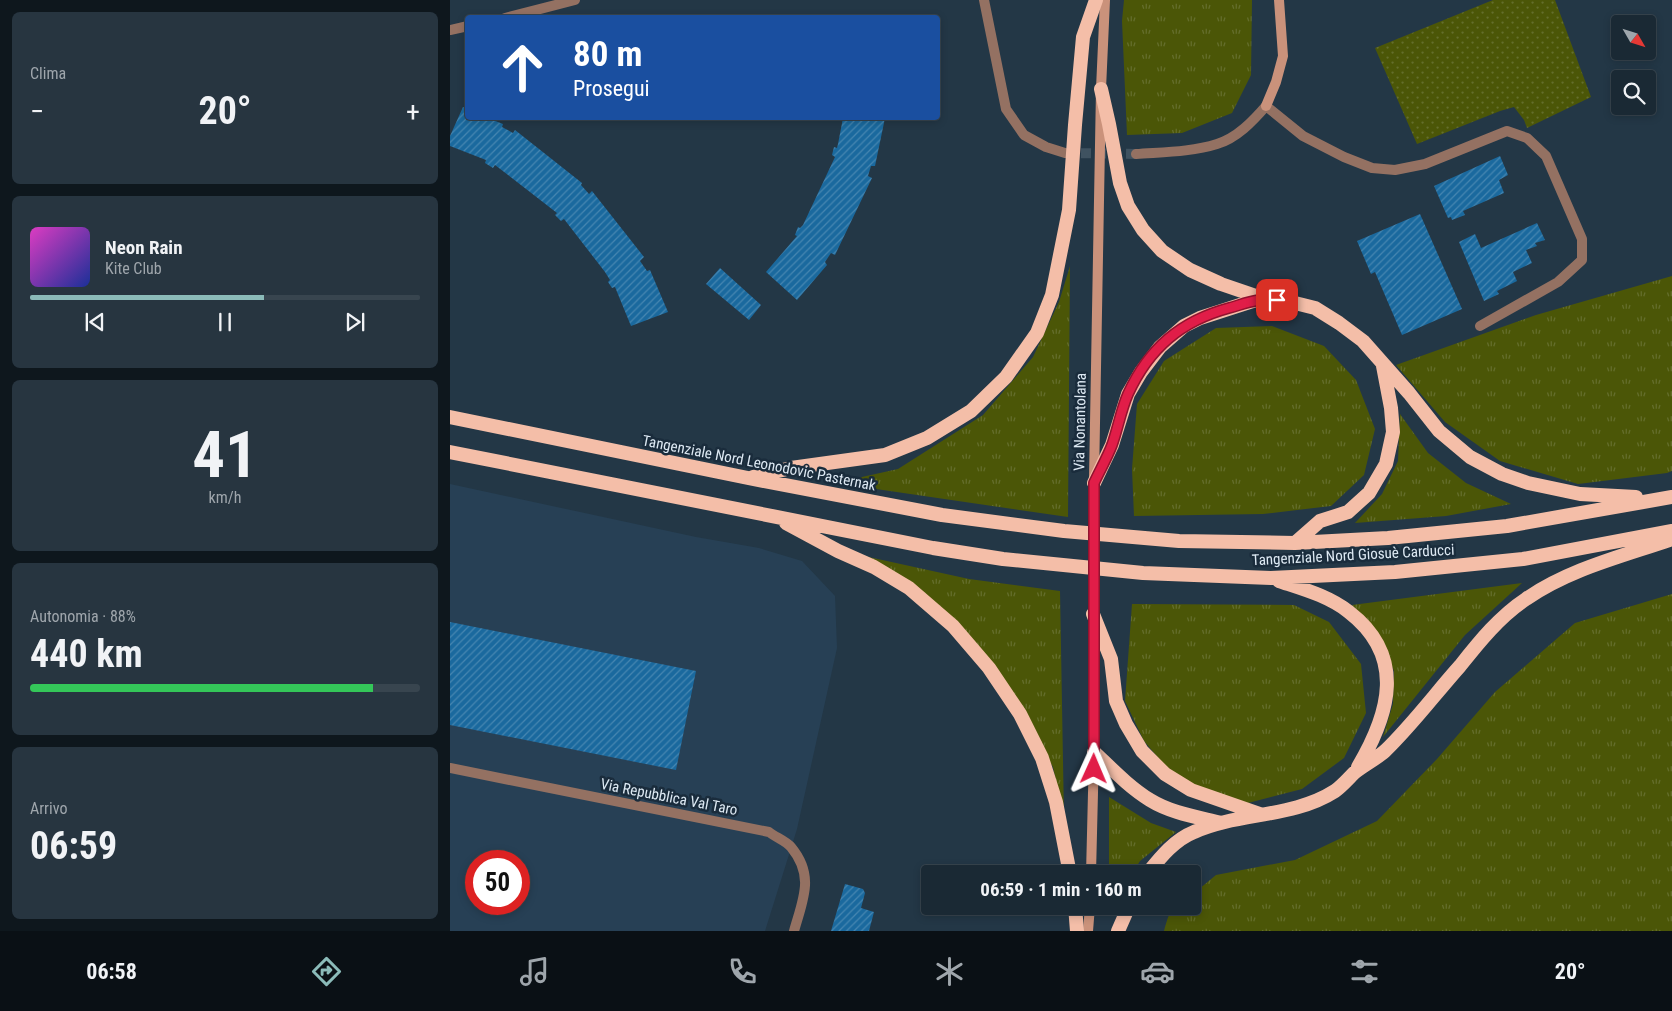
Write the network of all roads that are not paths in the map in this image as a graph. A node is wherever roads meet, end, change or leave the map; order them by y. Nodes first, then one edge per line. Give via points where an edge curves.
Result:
1 (575, 0) edge
2 (984, 0) edge
3 (1096, 0) edge
4 (1105, 0) edge
5 (1279, 0) edge
6 (517, 15) edge
7 (465, 27) edge
8 (450, 30) edge
9 (1101, 89) junction
10 (1266, 106) junction
11 (1066, 153) tunnel mouth
12 (1136, 154) tunnel mouth
13 (1262, 298) junction
14 (1480, 326) dead end
15 (1383, 365) junction
16 (450, 417) edge
17 (450, 452) edge
18 (748, 478) junction
19 (1094, 483) junction
20 (1665, 498) edge
21 (774, 517) junction
22 (1064, 531) joint
23 (1672, 531) edge
24 (1672, 540) edge
25 (1295, 542) junction
26 (1271, 578) junction
27 (1093, 614) junction
28 (1094, 752) junction
29 (450, 768) edge
30 (1355, 773) junction
31 (1263, 815) junction
32 (1221, 823) junction
33 (1068, 865) edge
34 (1092, 865) edge
35 (1154, 865) edge
36 (1076, 915) edge
37 (1089, 915) edge
38 (1125, 915) edge
39 (794, 931) edge
40 (1077, 931) edge
41 (1088, 931) edge
42 (1118, 931) edge

1 - 6 street
2 - 11 street via 1006,109 1024,135
3 - 18 highway via 1084,37 1069,210 1052,295 1037,333 1006,377 971,411 927,438 884,455 791,468
4 - 9 main road, Via Nonantolana
5 - 10 main road via 1283,56
7 - 8 street
9 - 13 highway via 1120,183 1128,206 1143,230 1162,251 1190,270
9 - 19 main road, Via Nonantolana
10 - 12 street via 1240,132 1218,144
10 - 14 street via 1303,136 1372,168 1394,170 1425,164 1507,131 1527,138 1546,156 1582,239 1582,260 1558,282
13 - 15 highway via 1315,308 1363,341
13 - 19 highway via 1200,318 1184,326 1160,346 1128,394 1112,445
15 - 20 highway via 1439,431 1470,457 1502,474 1580,494
15 - 25 highway via 1392,408 1393,432 1386,464 1369,494 1348,512 1320,521
16 - 18 highway, Tangenziale Nord Leonodovic Pasternak
17 - 21 highway
18 - 22 highway, Tangenziale Nord Leonodovic Pasternak via 942,515
19 - 27 main road, Via Nonantolana, bridge
20 - 25 highway, Tangenziale Nord Giosuè Carducci via 1507,526 1388,538
21 - 26 highway, Tangenziale Nord Giosuè Carducci via 1004,559 1143,573
21 - 33 highway via 909,588 953,626 989,668 1020,714 1042,758 1056,802
22 - 25 highway, Tangenziale Nord Giosuè Carducci via 1179,541
23 - 26 highway, Tangenziale Nord Giosuè Carducci via 1524,559 1395,572
24 - 30 highway via 1566,576 1525,599 1474,649 1384,752
26 - 30 highway via 1315,593 1348,611 1366,627 1383,657 1388,685 1384,710 1371,745
27 - 28 main road, Via Nonantolana
27 - 31 highway via 1111,659 1116,701 1142,751 1165,774 1191,790
28 - 32 highway via 1151,801
28 - 34 main road, Via Nonantolana
29 - 39 street, Via Repubblica Val Taro via 768,832 790,846 803,867 806,889
30 - 31 highway via 1335,790 1312,802
31 - 32 highway
32 - 35 highway via 1193,832 1168,848
36 - 40 highway
37 - 41 main road
38 - 42 highway

